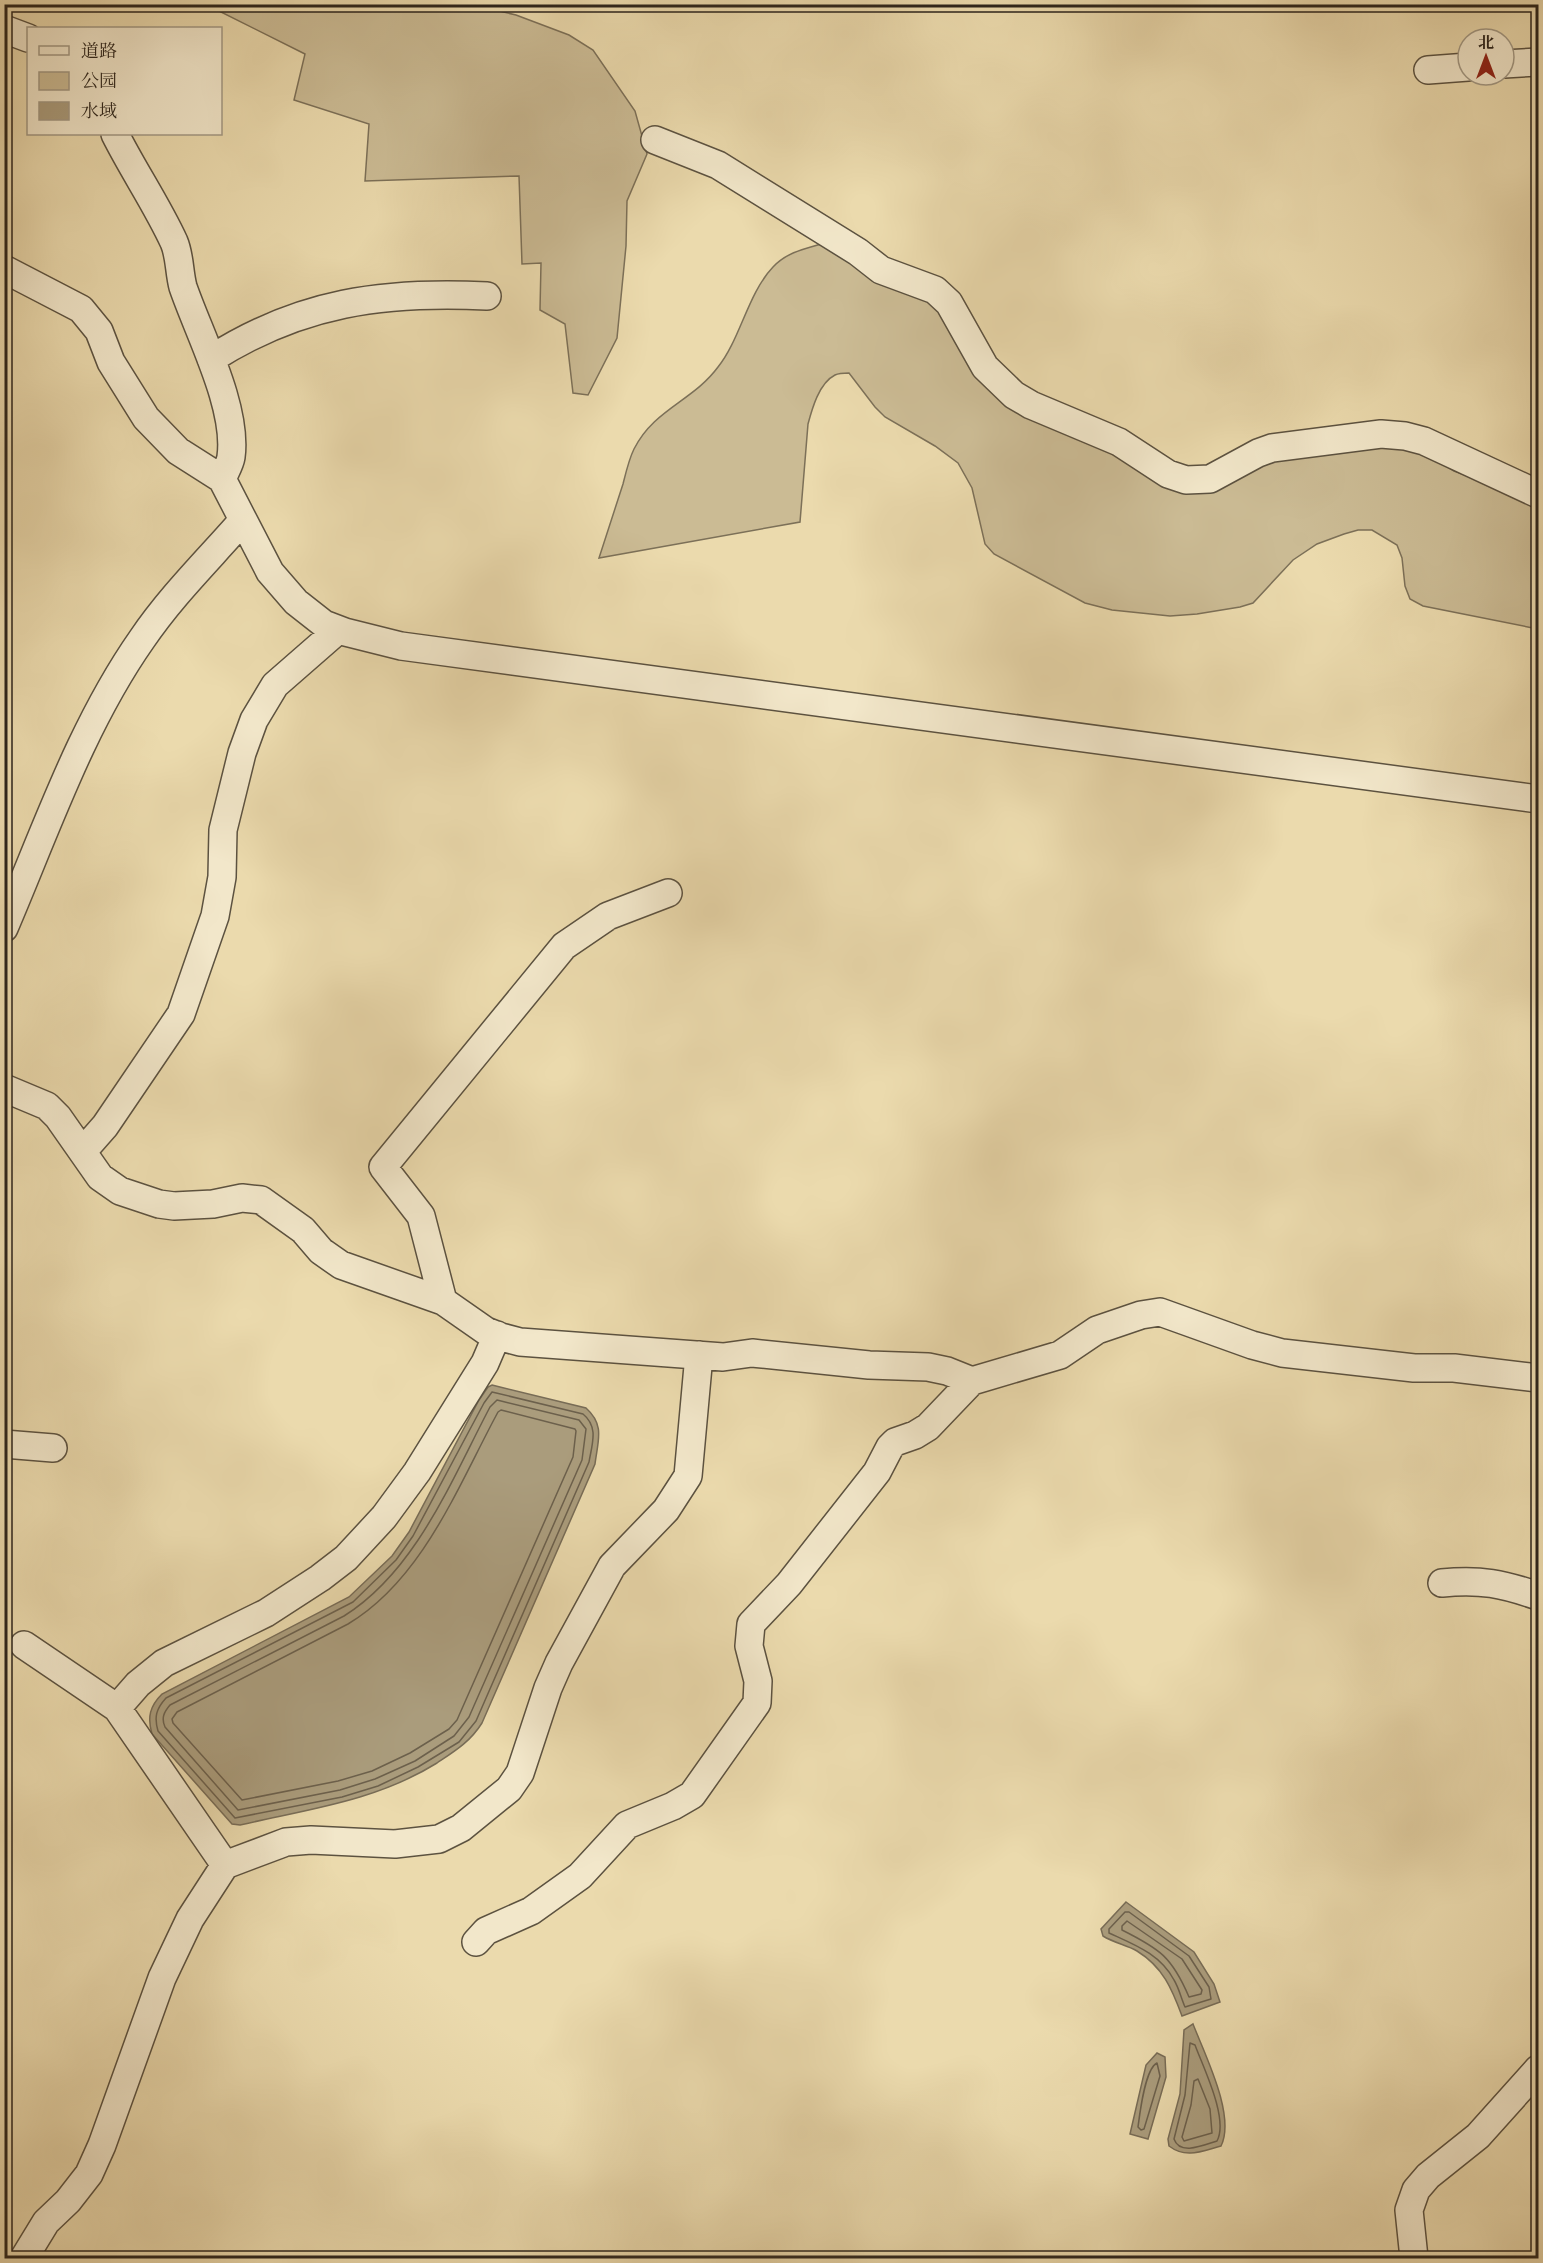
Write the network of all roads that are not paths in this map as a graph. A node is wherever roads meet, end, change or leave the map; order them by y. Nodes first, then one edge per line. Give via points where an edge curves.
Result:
1 (4, 29) edge
2 (27, 38) edge
3 (1539, 62) edge
4 (1516, 63) edge
5 (1456, 68) edge
6 (1428, 70) dead end
7 (116, 135) edge
8 (656, 140) dead end
9 (4, 269) edge
10 (487, 296) dead end
11 (211, 359) junction
12 (222, 478) junction
13 (1539, 494) edge
14 (243, 520) junction
15 (338, 630) junction
16 (1539, 799) edge
17 (668, 893) dead end
18 (4, 928) edge
19 (4, 1088) edge
20 (82, 1151) junction
21 (443, 1301) junction
22 (497, 1335) junction
23 (699, 1355) junction
24 (1539, 1378) edge
25 (972, 1381) junction
26 (4, 1443) edge
27 (53, 1448) dead end
28 (1442, 1583) dead end
29 (1539, 1596) edge
30 (24, 1645) dead end
31 (117, 1708) junction
32 (225, 1865) junction
33 (476, 1942) dead end
34 (1539, 2069) edge
35 (24, 2259) edge
36 (1414, 2259) edge

1 - 2 street
3 - 4 street
5 - 6 street
7 - 11 street via 174,242 183,285
8 - 13 street via 718,165 881,270 935,290 949,303 985,367 1014,395 1119,442 1176,478 1210,478 1272,448 1391,434 1424,441
9 - 12 street via 81,309 99,331 111,362 146,418 178,451
10 - 11 street via 383,298 334,306 265,328
11 - 12 street via 230,434 231,458
12 - 14 street
14 - 15 street via 282,588 309,614
14 - 18 street via 161,612 110,690
15 - 16 street via 401,646
15 - 20 street via 274,685 254,720 223,830 222,877 215,916 181,1014 105,1126
17 - 21 street via 608,916 564,946 383,1167 422,1216
19 - 20 street via 47,1106
20 - 21 street via 106,1183 159,1204 198,1206 242,1198 261,1200 303,1230 321,1251 341,1265
21 - 22 street
22 - 23 street via 520,1342
22 - 31 street via 485,1363 417,1472 384,1517 346,1558 266,1613 164,1663
23 - 25 street via 752,1353 869,1365 928,1366
23 - 32 street via 688,1476 666,1510 612,1566 559,1663 520,1773 509,1789 461,1828 439,1839 395,1844 286,1842
24 - 25 street via 1282,1353 1160,1312 1096,1330 1060,1355
25 - 33 street via 928,1427 890,1447 877,1472 797,1575 751,1624 749,1646 758,1681 757,1703 692,1795 627,1825 580,1876 531,1911 486,1931
26 - 27 street
28 - 29 street via 1491,1582
30 - 31 street
31 - 32 street
32 - 35 street via 190,1919 162,1978 88,2174 46,2222
34 - 36 street via 1478,2136 1416,2190 1409,2210

